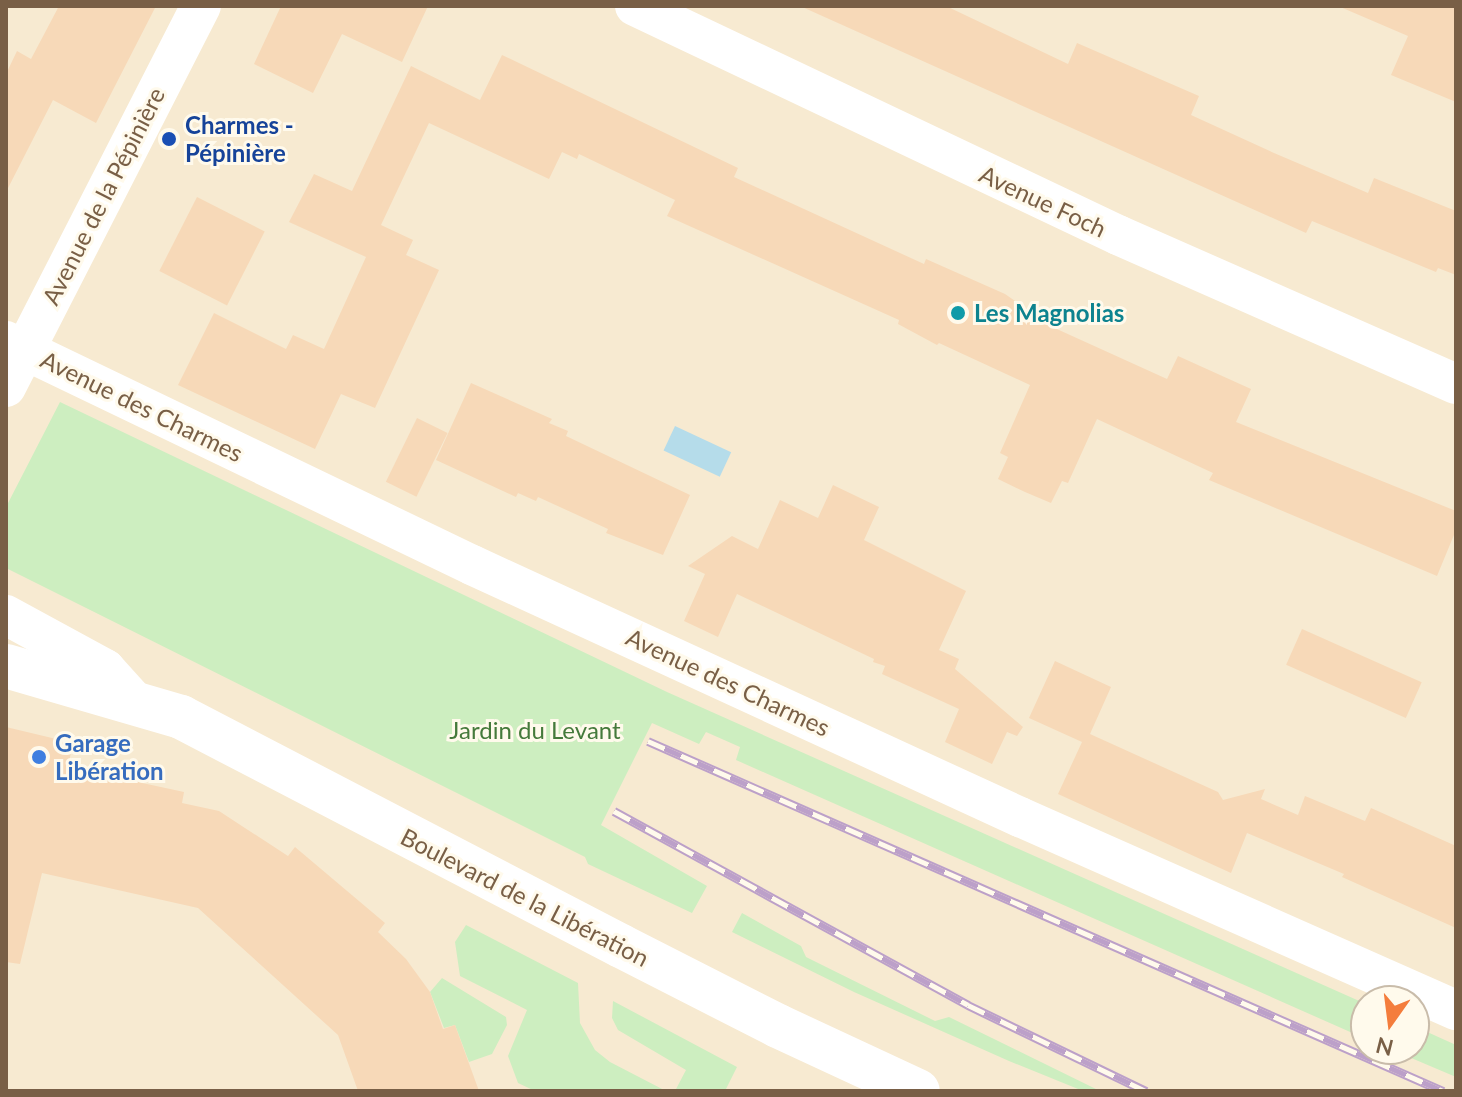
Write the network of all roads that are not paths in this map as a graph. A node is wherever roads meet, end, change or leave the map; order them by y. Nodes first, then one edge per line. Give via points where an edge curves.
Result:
1 (201, 6) edge
2 (635, 6) edge
3 (15, 345) edge
4 (1456, 384) edge
5 (6, 387) edge
6 (6, 615) edge
7 (6, 666) edge
8 (134, 701) junction
9 (1456, 1010) edge
10 (918, 1091) edge

1 - 3 street, Avenue de la Pépinière
2 - 4 street, Avenue Foch via 1104,229
3 - 5 street, Avenue de la Pépinière
3 - 9 street, Avenue des Charmes via 472,565
6 - 8 street, Boulevard de la Libération via 105,669
7 - 8 main road, Boulevard de la Libération
8 - 10 main road, Boulevard de la Libération via 181,717 606,939

